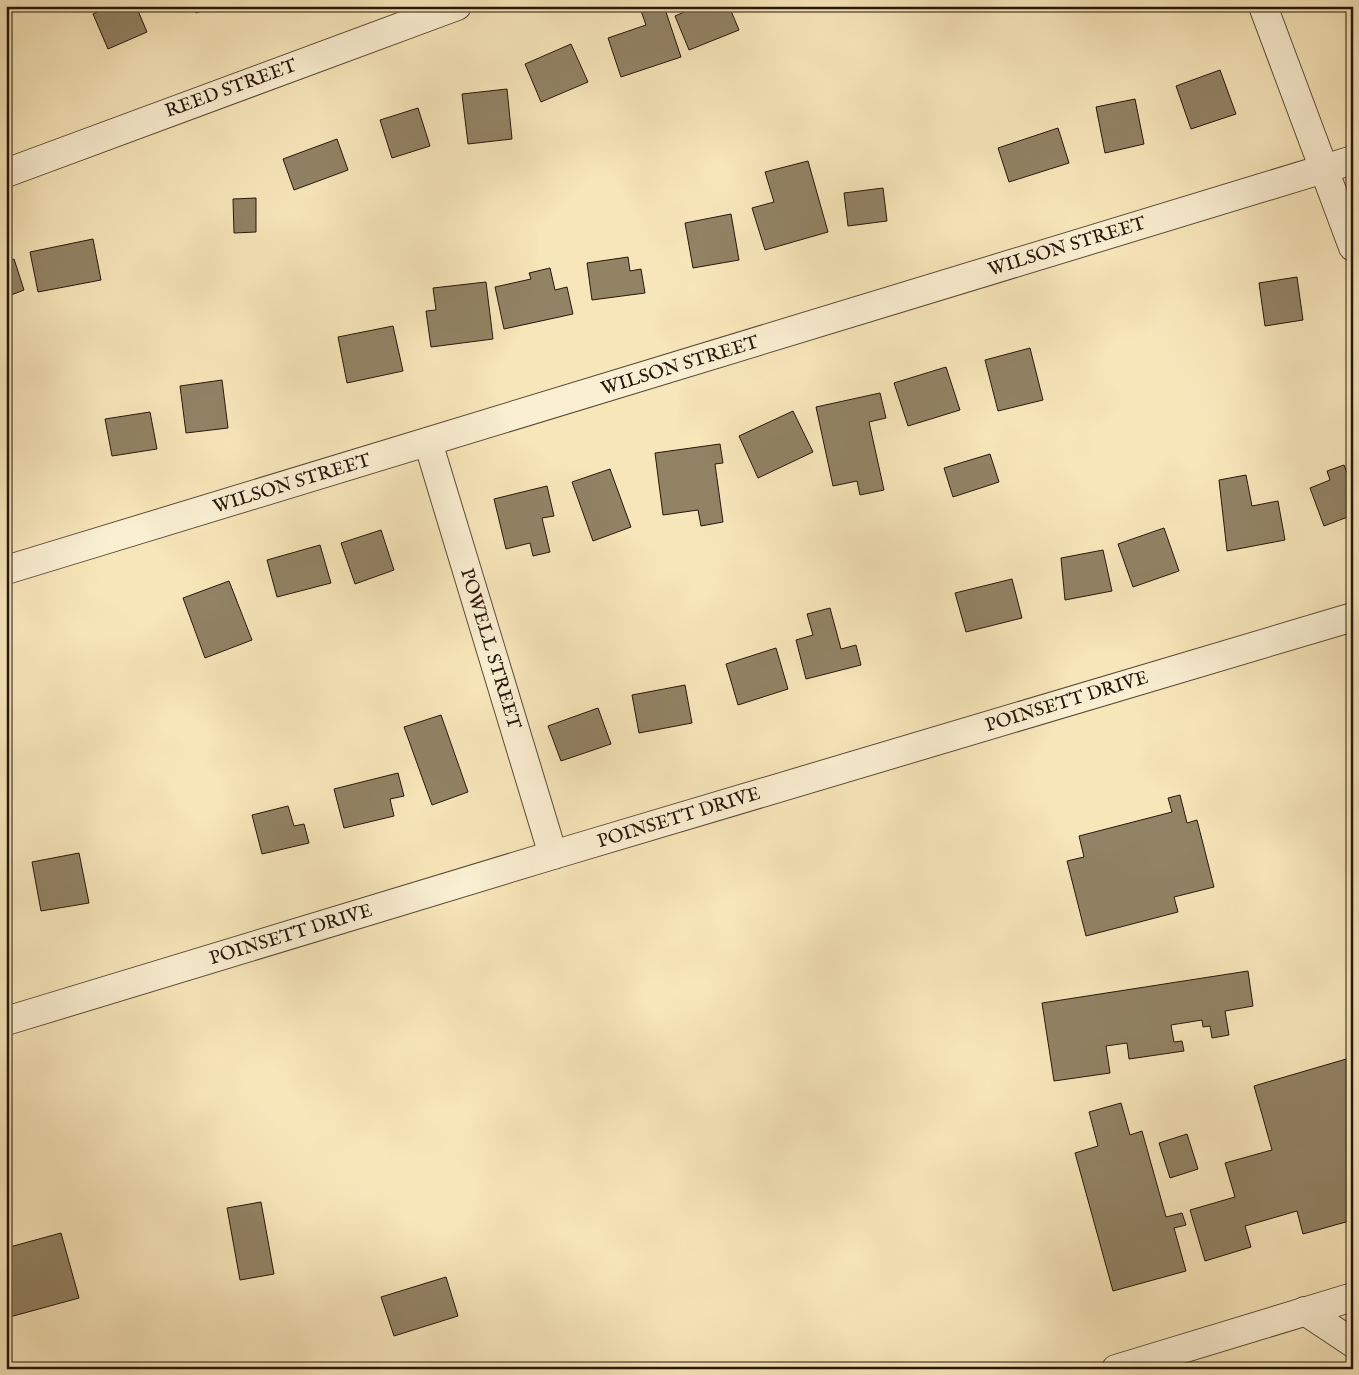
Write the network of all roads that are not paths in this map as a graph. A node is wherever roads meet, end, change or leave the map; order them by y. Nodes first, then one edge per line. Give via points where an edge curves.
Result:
1 (457, 6) edge
2 (1264, 6) edge
3 (1353, 160) edge
4 (1323, 169) junction
5 (6, 173) edge
6 (1353, 247) edge
7 (428, 442) junction
8 (6, 570) edge
9 (1353, 617) edge
10 (552, 855) junction
11 (6, 1021) edge
12 (1353, 1297) edge
13 (1305, 1311) junction
14 (1353, 1344) edge
15 (1116, 1369) edge

1 - 5 street, REED STREET
2 - 4 street
3 - 4 street, WILSON STREET
4 - 6 street
4 - 7 street, WILSON STREET
7 - 8 street, WILSON STREET
7 - 10 street, POWELL STREET
9 - 10 street, POINSETT DRIVE
10 - 11 street, POINSETT DRIVE
12 - 13 street
13 - 14 street
13 - 15 street

